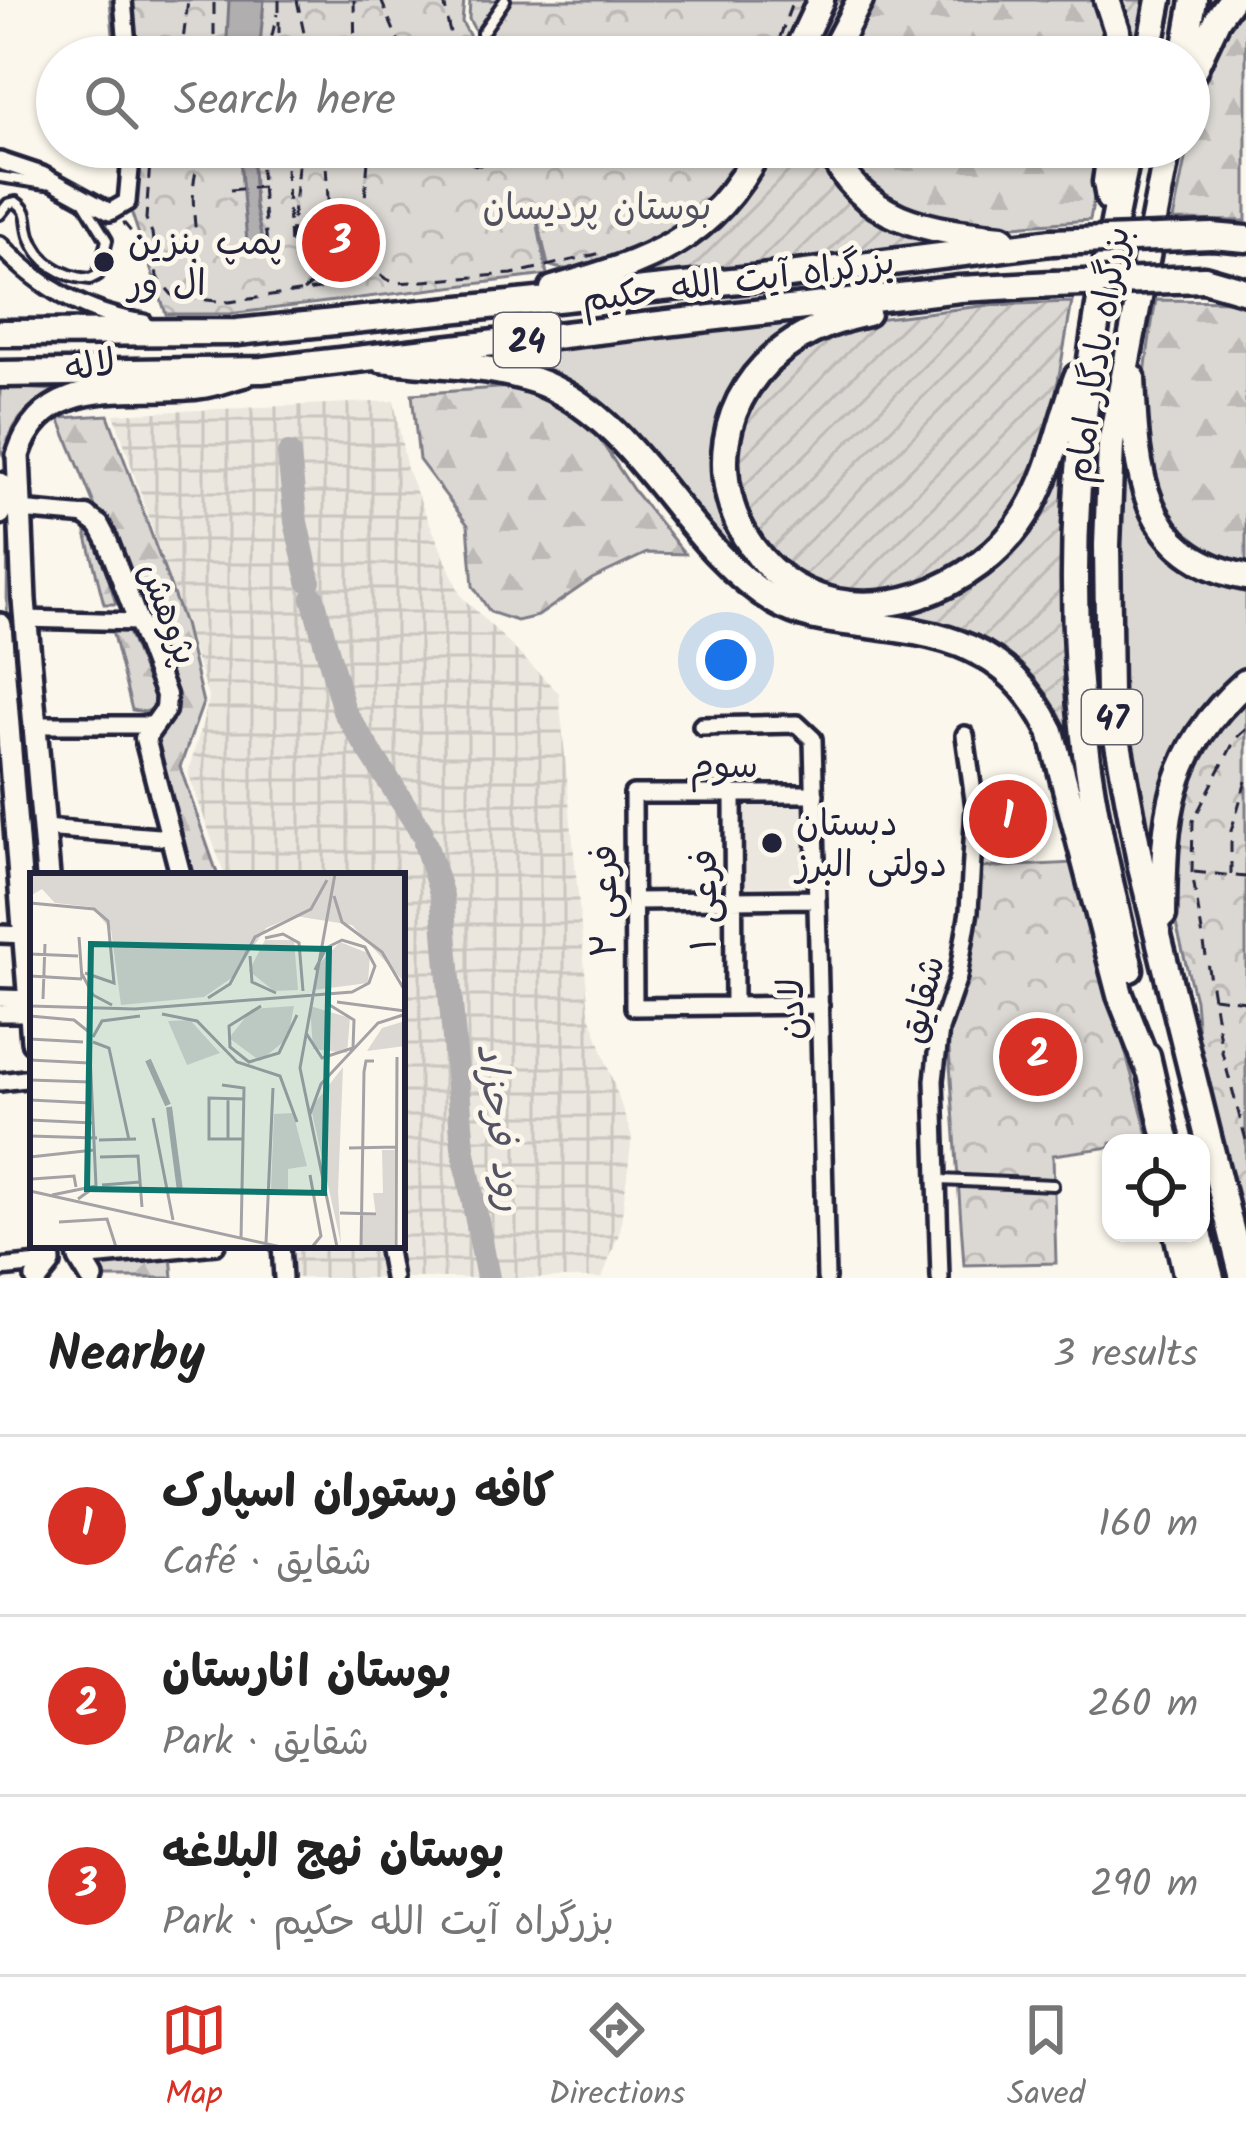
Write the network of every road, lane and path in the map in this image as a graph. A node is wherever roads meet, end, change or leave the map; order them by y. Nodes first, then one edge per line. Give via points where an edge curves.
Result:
1 (123, 0) edge
2 (188, 0) edge
3 (214, 0) edge
4 (297, 0) edge
5 (354, 0) edge
6 (382, 0) edge
7 (444, 0) edge
8 (505, 0) edge
9 (794, 0) edge
10 (820, 0) edge
11 (860, 0) edge
12 (1107, 0) edge
13 (1159, 0) edge
14 (1193, 0) edge
15 (1232, 0) edge
16 (279, 3) edge
17 (126, 36) edge
18 (184, 36) edge
19 (214, 36) edge
20 (272, 36) edge
21 (279, 36) edge
22 (305, 36) edge
23 (355, 36) edge
24 (396, 36) edge
25 (451, 36) edge
26 (482, 36) edge
27 (781, 36) edge
28 (804, 36) edge
29 (841, 36) edge
30 (1117, 36) edge
31 (1152, 36) edge
32 (1187, 36) edge
33 (1210, 41) edge
34 (0, 161) edge
35 (130, 168) edge
36 (148, 168) edge
37 (196, 168) edge
38 (260, 168) edge
39 (286, 168) edge
40 (298, 168) edge
41 (327, 168) edge
42 (367, 168) edge
43 (746, 168) edge
44 (840, 168) edge
45 (1108, 168) edge
46 (1126, 168) edge
47 (1164, 168) edge
48 (0, 177) edge
49 (64, 186) junction
50 (261, 187) junction
51 (230, 190) dead end
52 (80, 198) junction
53 (114, 211) junction
54 (0, 214) edge
55 (1114, 222) junction
56 (1246, 237) edge
57 (362, 238) junction
58 (1052, 242) junction
59 (0, 245) edge
60 (267, 248) dead end
61 (613, 250) dead end
62 (331, 251) junction
63 (357, 254) junction
64 (153, 257) junction
65 (196, 269) dead end
66 (1204, 279) junction
67 (1246, 279) edge
68 (960, 289) junction
69 (1246, 291) edge
70 (292, 295) junction
71 (485, 308) junction
72 (237, 332) junction
73 (0, 333) edge
74 (1092, 335) junction
75 (1131, 337) junction
76 (381, 358) junction
77 (262, 370) junction
78 (0, 374) edge
79 (0, 484) edge
80 (10, 512) edge
81 (87, 516) joint
82 (1246, 577) edge
83 (26, 619) junction
84 (136, 622) junction
85 (0, 625) edge
86 (1246, 682) edge
87 (4, 722) edge
88 (34, 724) junction
89 (156, 725) junction
90 (702, 726) dead end
91 (1246, 729) edge
92 (965, 735) dead end
93 (1246, 781) edge
94 (733, 793) junction
95 (633, 794) joint
96 (815, 794) junction
97 (44, 828) junction
98 (8, 829) edge
99 (171, 838) junction
100 (1192, 872) junction
101 (48, 873) edge
102 (180, 873) edge
103 (1231, 874) junction
104 (1246, 877) edge
105 (817, 898) junction
106 (734, 900) junction
107 (634, 901) junction
108 (0, 934) edge
109 (26, 935) junction
110 (1163, 948) junction
111 (30, 982) edge
112 (1213, 997) junction
113 (0, 998) edge
114 (1246, 1001) edge
115 (820, 1005) junction
116 (30, 1006) edge
117 (30, 1006) edge
118 (734, 1006) junction
119 (0, 1013) edge
120 (1149, 1069) junction
121 (30, 1078) edge
122 (0, 1082) edge
123 (1164, 1134) edge
124 (1246, 1139) edge
125 (938, 1180) junction
126 (1053, 1184) dead end
127 (1179, 1242) edge
128 (1201, 1242) edge
129 (148, 1248) edge
130 (280, 1248) edge
131 (388, 1248) edge
132 (79, 1251) edge
133 (44, 1262) edge
134 (0, 1268) edge
135 (92, 1278) edge
136 (283, 1278) edge
137 (393, 1278) edge
138 (826, 1278) edge
139 (940, 1278) edge
140 (1186, 1278) edge
141 (1211, 1278) edge
142 (1243, 1278) edge

1 - 17 street
2 - 18 path
3 - 19 path
4 - 22 path
5 - 23 path
6 - 24 path
7 - 25 path
8 - 26 lane
9 - 27 path
10 - 28 highway
11 - 29 highway
12 - 30 highway
13 - 31 highway
14 - 32 highway
15 - 33 highway
16 - 20 path
16 - 21 path
34 - 49 street
35 - 53 street via 127,202
36 - 64 path via 144,203
37 - 65 path
38 - 50 path
39 - 40 path via 290,246
41 - 62 path
42 - 57 path
43 - 71 highway via 715,213 671,248
44 - 58 highway via 864,200 904,222
45 - 55 highway
46 - 55 highway, بزرگراه یادگار امام / 47
47 - 75 highway, بزرگراه یادگار امام / 47
48 - 49 lane
49 - 52 street
50 - 51 path
50 - 60 path
52 - 53 street
52 - 54 lane via 106,240 90,279 54,268 31,237 23,206 8,204
53 - 64 path
55 - 74 highway, بزرگراه یادگار امام / 47
56 - 58 highway, 24, bridge
57 - 61 path via 377,273 398,283 512,274
57 - 63 path
58 - 71 highway, بزرگراه آیت الله حکیم / 24
59 - 72 street via 89,311
62 - 63 path
62 - 70 path via 315,285
63 - 70 path via 334,286
64 - 70 path via 165,291 185,301
66 - 67 highway, 24
66 - 68 highway, بزرگراه آیت الله حکیم / 24, bridge
66 - 69 highway
68 - 74 highway via 817,328 774,353 743,389 725,446 727,489 749,544 790,582 837,602 887,604 976,567 1036,497
68 - 76 highway, بزرگراه آیت الله حکیم / 24
71 - 72 highway, بزرگراه آیت الله حکیم / 24
72 - 73 highway, بزرگراه آیت الله حکیم / 24
74 - 120 highway, بزرگراه یادگار امام / 47 via 1075,494 1079,687 1089,775
75 - 82 highway via 1135,454 1153,512 1180,547
75 - 110 highway, بزرگراه یادگار امام / 47 via 1109,465 1109,695
76 - 77 highway, بزرگراه آیت الله حکیم / 24
76 - 120 highway via 520,376 561,393 609,427 730,564 777,602 829,620 955,640 1018,681 1051,730 1120,995
77 - 78 highway, بزرگراه آیت الله حکیم / 24
77 - 80 main road, لاله via 202,387 52,404 29,427 18,455
79 - 80 main road, لاله
80 - 81 street
80 - 83 main road, لاله
81 - 84 street, پژوهش via 107,540
83 - 84 street
83 - 88 main road, لاله
84 - 89 street, پژوهش via 166,695
85 - 87 main road
86 - 110 highway via 1200,732 1170,802
87 - 98 main road
88 - 89 street
88 - 97 main road, لاله
89 - 99 street, پژوهش via 145,738
90 - 96 street, لادن via 797,724 813,740
91 - 100 path via 1193,821
92 - 125 street, شقایق via 975,807 967,935 936,1055
93 - 103 path via 1231,831
94 - 95 street, سوم
94 - 96 street, سوم
94 - 106 street, فرعی ۱
95 - 107 street, فرعی ۲
96 - 105 street, لادن
97 - 99 street
97 - 101 main road, لاله
98 - 109 main road
99 - 102 street, پژوهش
100 - 103 path
100 - 112 path
103 - 104 path
105 - 106 street
105 - 115 street, لادن
106 - 107 street
106 - 118 street, فرعی ۱
107 - 118 street, فرعی ۲ via 634,1007
108 - 109 street
109 - 111 main road
110 - 142 highway, بزرگراه یادگار امام / 47
112 - 114 path
112 - 124 path
113 - 116 street
115 - 118 street
115 - 138 street, لادن
117 - 119 street
120 - 123 highway, بزرگراه یادگار امام / 47
121 - 122 street
125 - 126 lane
125 - 139 street, شقایق
127 - 140 highway
128 - 141 highway
129 - 132 street
130 - 136 street
131 - 137 street
132 - 135 main road
133 - 134 street

